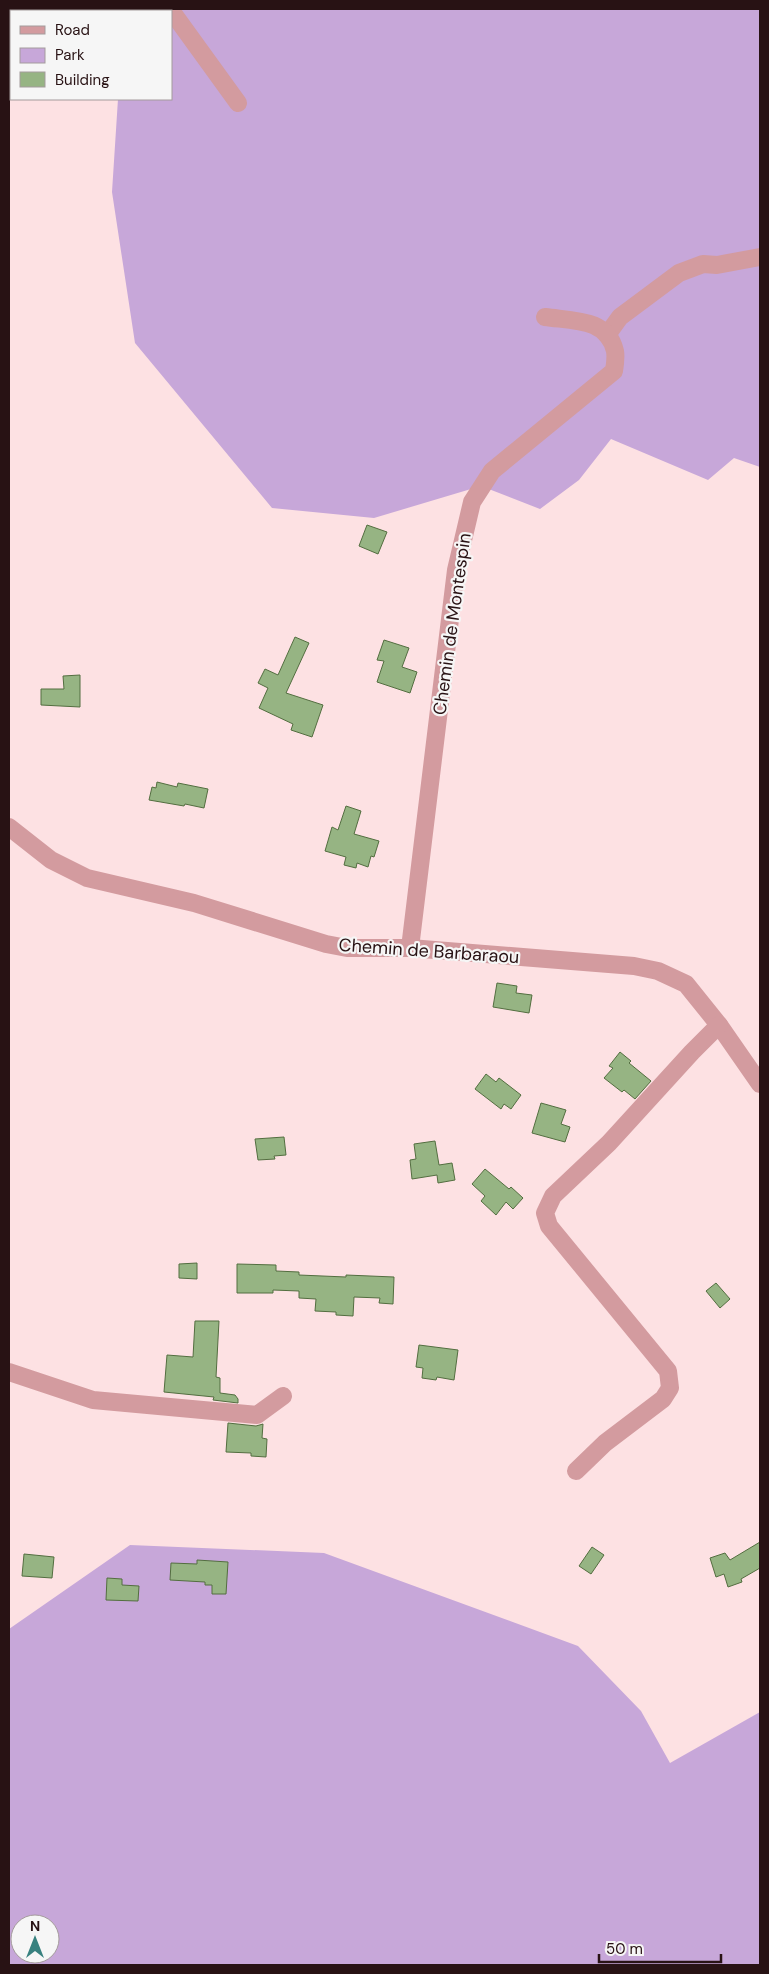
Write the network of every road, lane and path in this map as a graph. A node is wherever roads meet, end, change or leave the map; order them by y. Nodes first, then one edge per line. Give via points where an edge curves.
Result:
1 (172, 12) edge
2 (238, 103) dead end
3 (760, 257) edge
4 (546, 317) dead end
5 (607, 335) junction
6 (9, 827) edge
7 (410, 948) junction
8 (719, 1025) junction
9 (760, 1084) edge
10 (9, 1372) edge
11 (283, 1396) dead end
12 (576, 1471) dead end

1 - 2 street
3 - 5 street via 717,265 703,264 679,273 620,317
4 - 5 street via 592,323
5 - 7 street, Chemin de Montespin via 615,352 614,371 492,471 472,502 456,570
6 - 7 street, Chemin de Barbaraou via 51,860 87,878 194,903 326,944 347,948
7 - 8 street, Chemin de Barbaraou via 634,966 658,971 686,984
8 - 9 street, Chemin de Barbaraou
8 - 12 street via 609,1144 553,1196 545,1213 549,1226 668,1371 670,1380 664,1399 606,1443
10 - 11 street via 93,1400 257,1415

